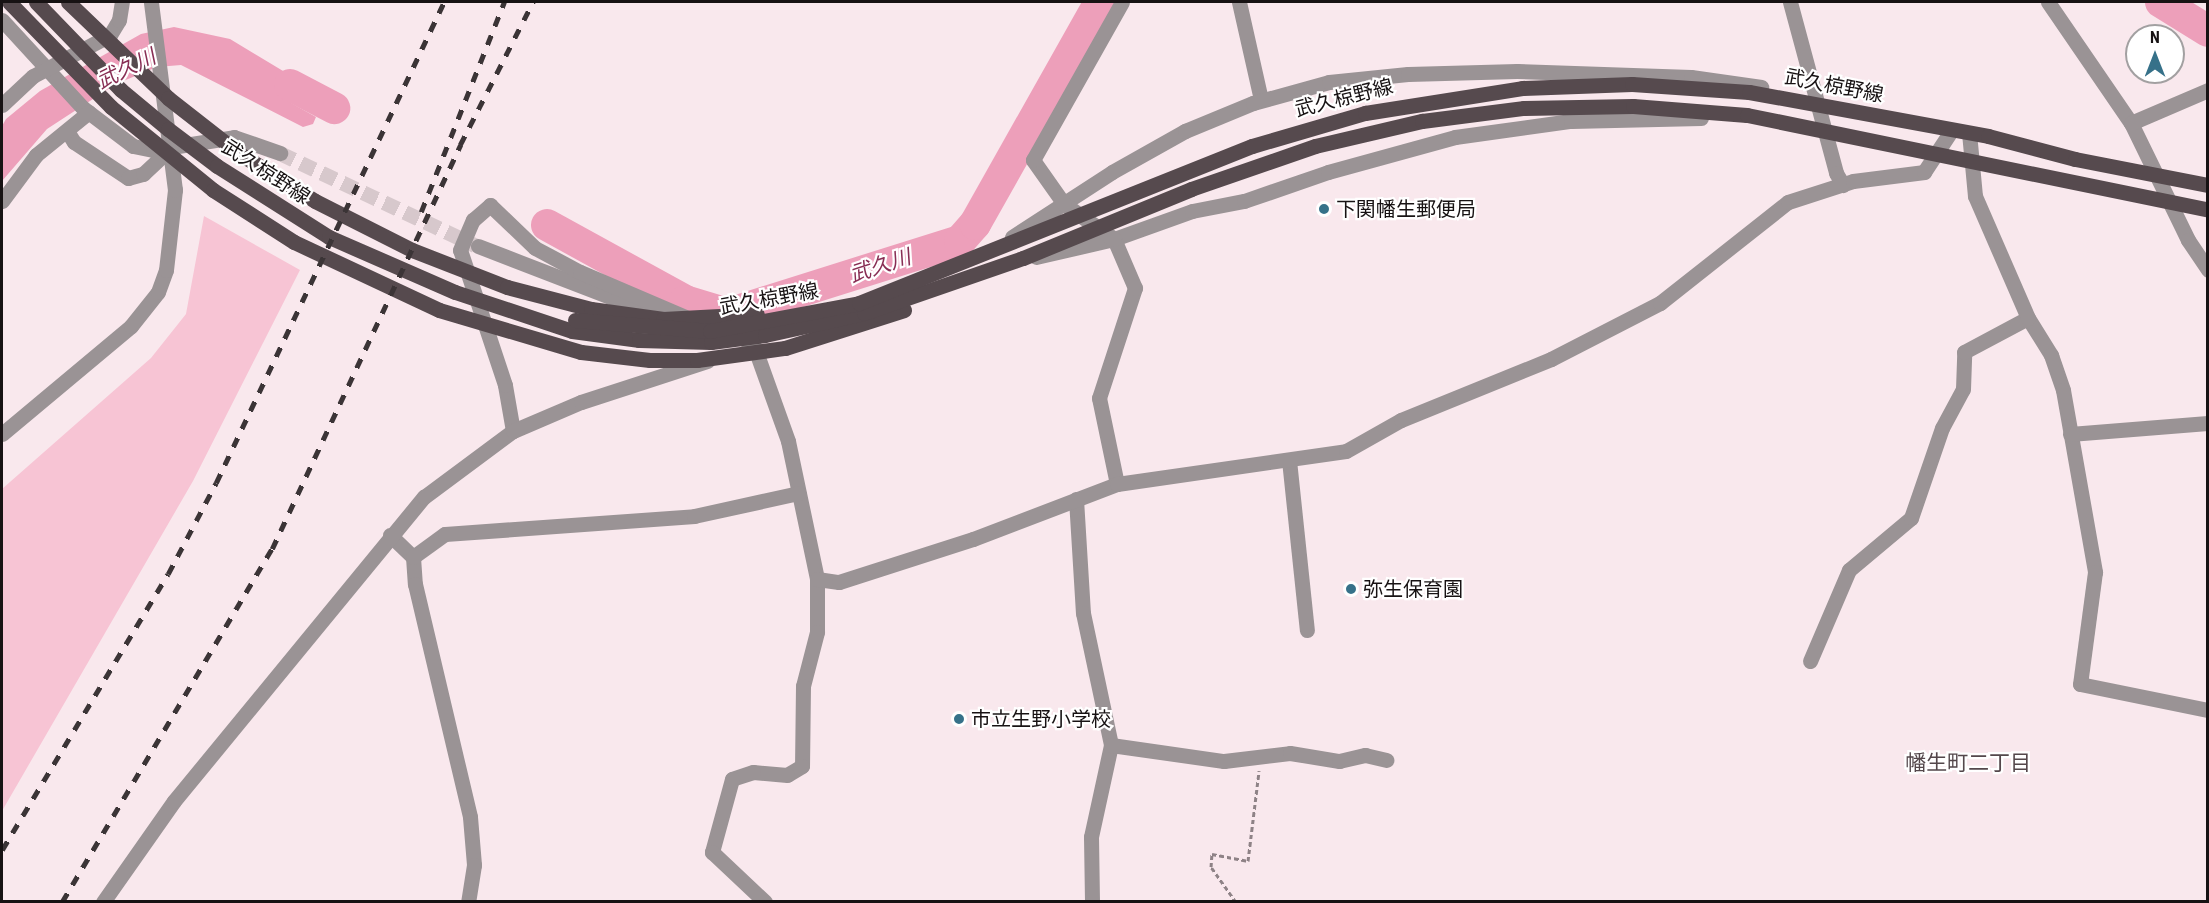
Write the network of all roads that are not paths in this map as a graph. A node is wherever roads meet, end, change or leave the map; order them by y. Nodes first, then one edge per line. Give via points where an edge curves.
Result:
1 (9, 2) edge
2 (36, 2) edge
3 (122, 2) edge
4 (151, 2) edge
5 (1122, 2) edge
6 (1239, 2) edge
7 (1790, 2) edge
8 (2048, 2) edge
9 (73, 7) edge
10 (2, 21) edge
11 (47, 72) junction
12 (2208, 90) edge
13 (1261, 100) junction
14 (1820, 103) junction
15 (2, 105) edge
16 (86, 110) junction
17 (2131, 123) junction
18 (1827, 129) junction
19 (67, 131) junction
20 (1951, 131) junction
21 (1969, 134) junction
22 (171, 148) junction
23 (1939, 152) junction
24 (280, 153) tunnel mouth
25 (1969, 161) junction
26 (2156, 174) junction
27 (1843, 185) junction
28 (2208, 185) edge
29 (2, 201) edge
30 (2169, 202) junction
31 (1064, 204) junction
32 (2208, 210) edge
33 (1114, 239) junction
34 (1014, 240) junction
35 (478, 246) tunnel mouth
36 (1023, 258) junction
37 (2208, 270) edge
38 (906, 293) junction
39 (515, 311) junction
40 (2028, 318) junction
41 (754, 346) junction
42 (2208, 423) edge
43 (513, 431) junction
44 (2, 434) edge
45 (2070, 434) junction
46 (1289, 460) junction
47 (1117, 484) junction
48 (799, 492) junction
49 (1076, 499) junction
50 (390, 535) junction
51 (413, 557) junction
52 (817, 579) junction
53 (1307, 630) dead end
54 (1810, 661) dead end
55 (2208, 710) edge
56 (1111, 745) junction
57 (1386, 760) dead end
58 (103, 902) edge
59 (468, 902) edge
60 (765, 902) edge
61 (1092, 902) edge

1 - 36 main road via 111,107 179,165 294,242 439,310 570,349 650,360 752,355 855,328
2 - 39 main road, 武久椋野線 via 121,90 217,166 277,206 390,266
3 - 11 street via 119,20 110,35
4 - 22 street
5 - 31 street via 1033,160
6 - 13 street
7 - 14 street
8 - 17 street
9 - 34 main road via 201,126 315,201 457,269 558,301 663,319 776,312 856,293
10 - 11 street
11 - 15 street
11 - 16 street
12 - 17 street
13 - 14 street via 1367,77 1517,71 1691,77 1776,90
13 - 31 street via 1185,130
14 - 18 street
14 - 20 main road, 武久椋野線
14 - 34 main road, 武久椋野線 via 1691,86 1577,85 1490,92 1365,113 1310,127 1182,171
16 - 19 street
16 - 22 street via 134,146
17 - 26 street
18 - 23 main road, 武久椋野線
18 - 27 street via 1836,173
18 - 33 street via 1677,117 1514,127 1392,153 1244,201 1192,211
18 - 36 main road, 武久椋野線 via 1691,109 1579,106 1514,109 1371,131 1191,189
19 - 22 street via 74,142 128,178 143,174
19 - 29 street via 56,135 36,155
20 - 21 main road, 武久椋野線
20 - 23 street
21 - 25 street
21 - 26 main road, 武久椋野線
22 - 24 street via 234,137
22 - 44 street via 174,218 168,262 158,292 131,326
23 - 25 main road, 武久椋野線
23 - 27 street via 1924,172
25 - 30 main road, 武久椋野線
25 - 40 street via 1975,196
26 - 28 main road, 武久椋野線
26 - 30 street
27 - 46 street via 1788,202 1660,303 1588,341 1401,420 1347,451
30 - 32 main road, 武久椋野線
30 - 37 street
31 - 33 street
31 - 38 street via 963,266
33 - 38 street via 968,273
33 - 47 street via 1135,288 1099,398
34 - 39 main road, 武久椋野線 via 859,303 764,324 710,331 639,328
35 - 41 street via 683,326
36 - 39 main road, 武久椋野線 via 864,313 776,333 711,342 639,340 572,330
38 - 41 street
40 - 45 street via 2034,322 2057,371
40 - 54 street via 1964,352 1963,389 1942,428 1911,519 1849,570
41 - 43 street via 581,402
41 - 43 street via 535,248 490,205 473,220 460,250 505,385
41 - 48 street via 788,441
42 - 45 street
43 - 50 street via 432,490
45 - 55 street via 2095,572 2080,684
46 - 47 street
46 - 53 street
47 - 49 street
48 - 51 street via 694,516 446,534
48 - 52 street
49 - 52 street via 974,539 839,582
49 - 56 street via 1083,613
50 - 51 street
50 - 58 street via 174,801
51 - 59 street via 415,584 470,817 474,865
52 - 60 street via 817,632 803,686 802,766 787,775 753,772 732,779 712,852
56 - 57 street via 1204,760 1261,759 1290,753 1340,761 1365,755
56 - 61 street via 1091,837

